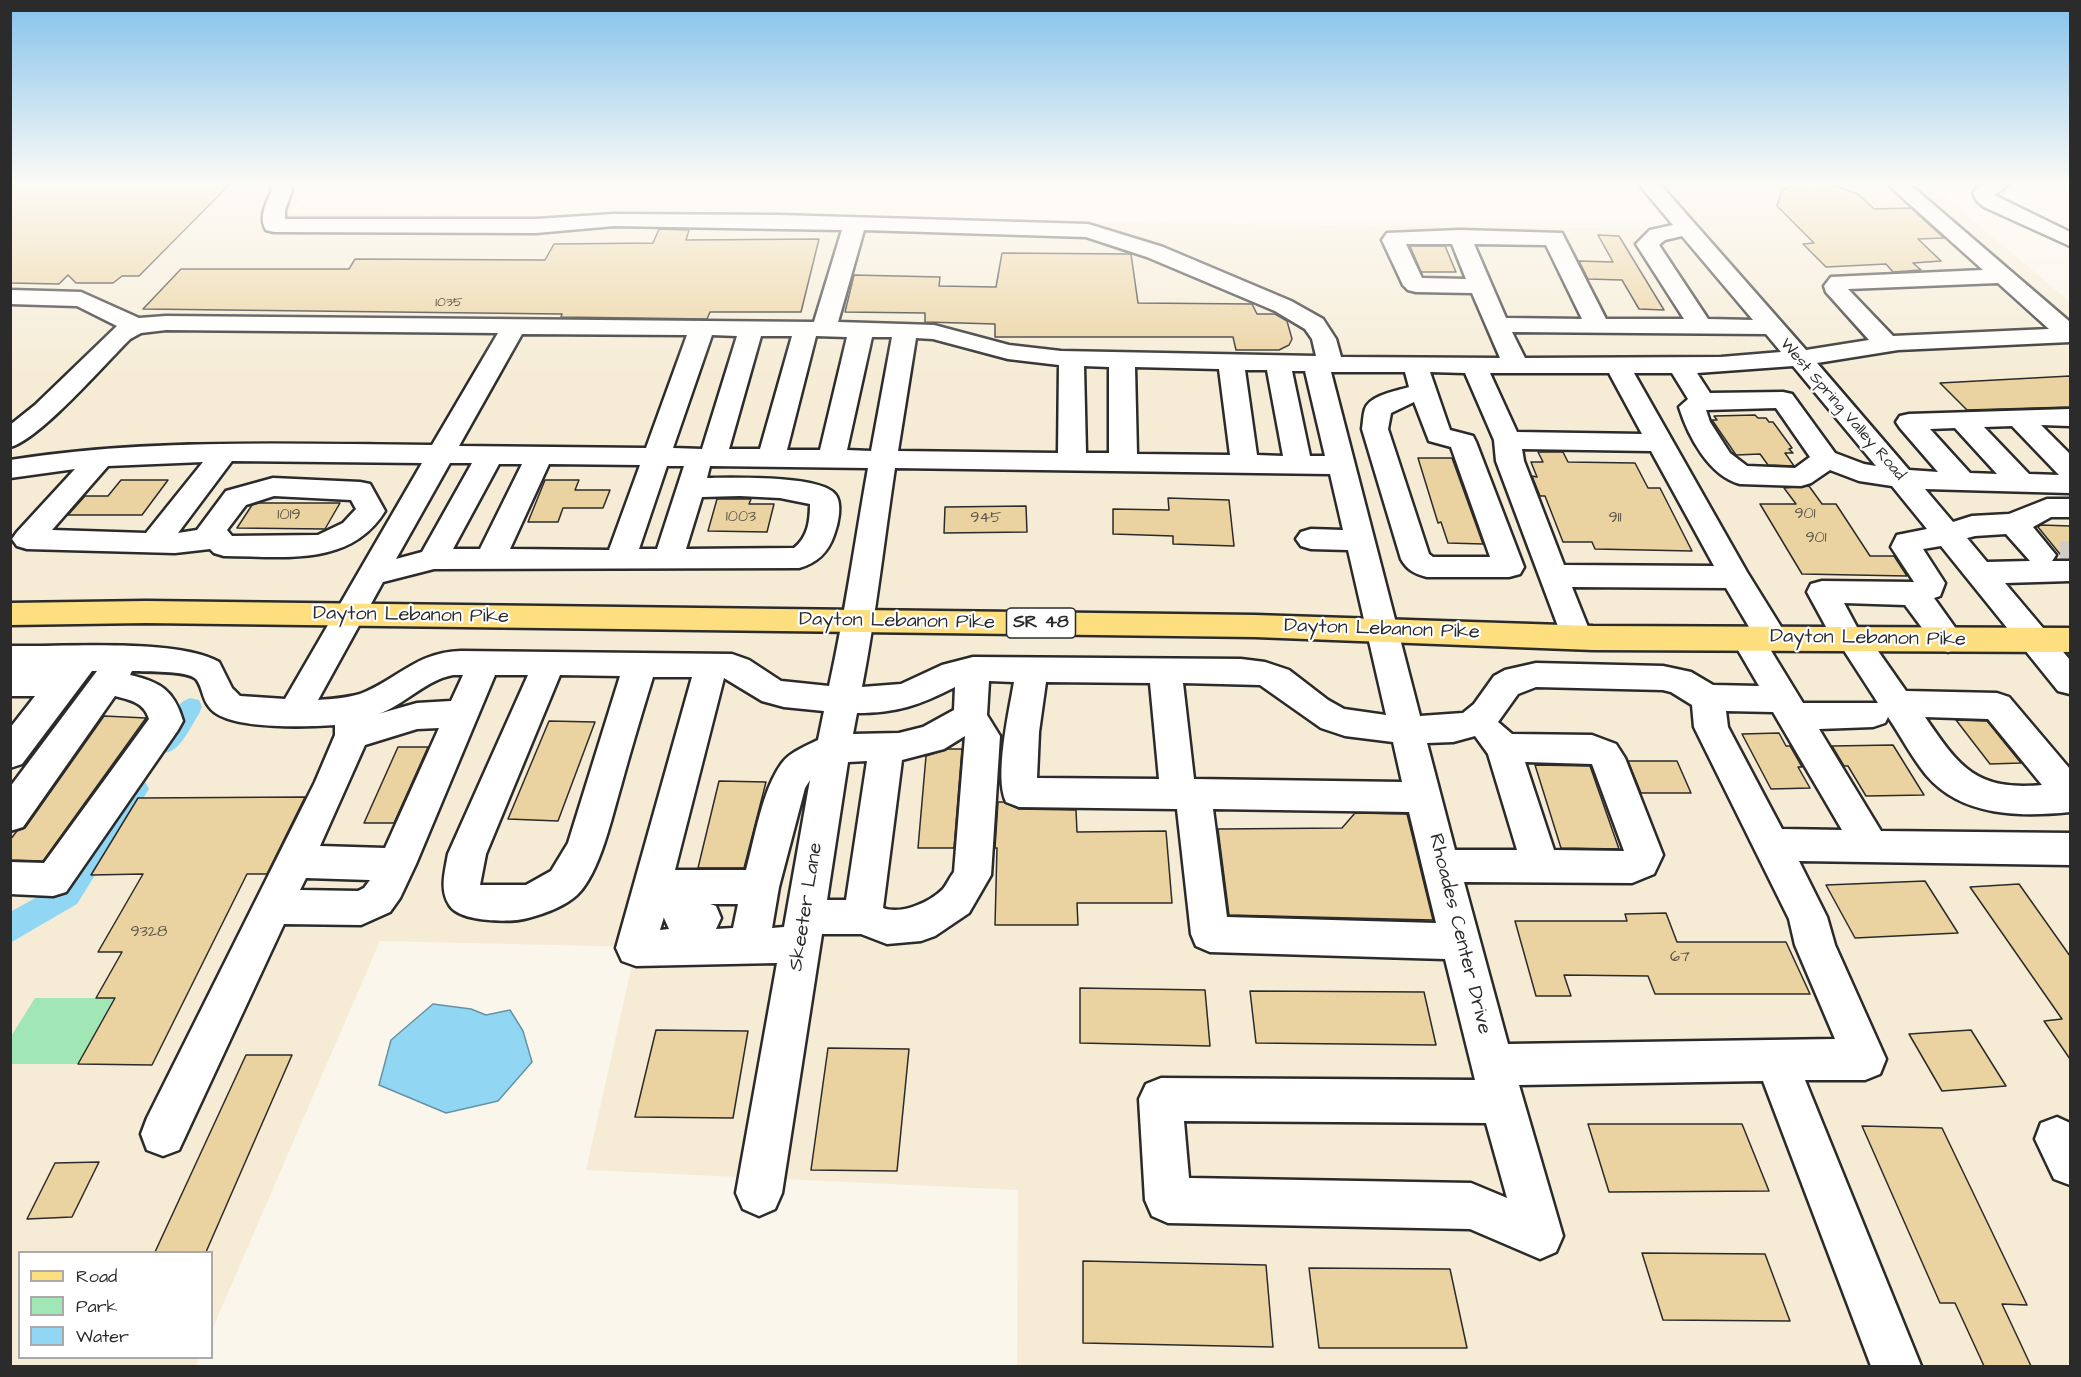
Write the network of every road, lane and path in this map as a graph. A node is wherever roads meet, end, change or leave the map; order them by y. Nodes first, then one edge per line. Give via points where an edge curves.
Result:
1 (847, 246) edge
2 (1139, 246) edge
3 (1396, 246) edge
4 (1464, 246) edge
5 (1558, 246) edge
6 (1648, 246) edge
7 (1701, 246) edge
8 (1970, 246) edge
9 (2004, 276) junction
10 (1481, 286) junction
11 (10, 297) edge
12 (1497, 325) junction
13 (135, 326) junction
14 (514, 326) junction
15 (1598, 326) junction
16 (1701, 327) junction
17 (1771, 327) junction
18 (702, 328) junction
19 (751, 329) junction
20 (815, 329) junction
21 (861, 330) junction
22 (905, 330) junction
23 (2070, 334) edge
24 (1887, 345) junction
25 (1071, 358) junction
26 (1799, 358) junction
27 (1122, 360) junction
28 (1231, 362) junction
29 (1278, 363) junction
30 (1323, 364) junction
31 (1474, 365) junction
32 (1516, 365) junction
33 (1617, 365) junction
34 (1680, 366) junction
35 (1418, 378) junction
36 (1702, 401) junction
37 (2070, 416) edge
38 (2019, 418) junction
39 (1962, 420) junction
40 (10, 439) edge
41 (1507, 440) junction
42 (1659, 443) junction
43 (224, 453) junction
44 (441, 454) junction
45 (490, 454) junction
46 (540, 455) junction
47 (658, 456) junction
48 (707, 457) junction
49 (771, 457) junction
50 (100, 458) junction
51 (835, 458) junction
52 (884, 459) junction
53 (1830, 460) junction
54 (1072, 461) junction
55 (1123, 462) junction
56 (1298, 464) junction
57 (1341, 465) junction
58 (10, 469) edge
59 (1893, 469) junction
60 (2070, 470) edge
61 (1243, 472) junction
62 (1961, 481) junction
63 (2021, 483) junction
64 (2070, 484) edge
65 (691, 488) junction
66 (2070, 508) edge
67 (370, 511) junction
68 (406, 514) junction
69 (822, 520) junction
70 (873, 522) junction
71 (2014, 524) junction
72 (1947, 535) junction
73 (218, 538) junction
74 (1311, 539) dead end
75 (1360, 540) junction
76 (154, 543) junction
77 (433, 559) junction
78 (490, 559) junction
79 (620, 560) junction
80 (668, 560) junction
81 (2060, 568) edge
82 (372, 573) junction
83 (1979, 573) junction
84 (1555, 576) junction
85 (1736, 577) junction
86 (1914, 594) junction
87 (10, 614) edge
88 (348, 615) junction
89 (859, 621) junction
90 (1382, 630) junction
91 (1576, 637) junction
92 (1759, 638) junction
93 (1851, 639) junction
94 (1948, 640) junction
95 (2036, 640) junction
96 (2070, 640) edge
97 (10, 658) edge
98 (484, 663) junction
99 (549, 663) junction
100 (640, 664) junction
101 (711, 666) junction
102 (973, 669) junction
103 (1032, 669) junction
104 (116, 670) junction
105 (1165, 670) junction
106 (73, 672) junction
107 (2070, 682) edge
108 (10, 683) edge
109 (843, 698) junction
110 (1708, 698) junction
111 (1789, 708) junction
112 (1885, 709) junction
113 (295, 711) junction
114 (462, 714) junction
115 (969, 717) junction
116 (1479, 721) junction
117 (352, 722) junction
118 (1404, 729) junction
119 (833, 748) junction
120 (1503, 748) junction
121 (886, 749) junction
122 (10, 754) edge
123 (1185, 794) junction
124 (2070, 795) edge
125 (1423, 797) junction
126 (10, 816) edge
127 (1773, 845) junction
128 (1871, 847) junction
129 (2070, 849) edge
130 (293, 862) junction
131 (397, 864) junction
132 (1442, 866) junction
133 (1541, 867) junction
134 (10, 878) edge
135 (667, 887) junction
136 (271, 906) junction
137 (863, 916) junction
138 (737, 917) junction
139 (803, 931) junction
140 (1461, 942) junction
141 (1776, 1060) junction
142 (1497, 1083) junction
143 (163, 1134) dead end
144 (759, 1193) dead end
145 (1896, 1366) edge

1 - 20 street
2 - 30 street, Rhoades Center Drive via 1283,306 1314,324 1324,339
3 - 10 street via 1416,285
4 - 10 street
5 - 15 street
6 - 16 street
7 - 17 street, West Spring Valley Road
8 - 9 street
9 - 23 street
9 - 24 street via 1839,282 1838,292
10 - 12 street
11 - 13 street via 81,299
12 - 15 street
12 - 32 street
13 - 14 street
13 - 40 street via 121,334 44,411
14 - 18 street
14 - 44 street
15 - 16 street
16 - 17 street
17 - 26 street, West Spring Valley Road
18 - 19 street
18 - 47 street
19 - 20 street
19 - 48 street
20 - 21 street
20 - 49 street
21 - 22 street
21 - 51 street
22 - 25 street via 934,332 1032,356
22 - 52 street, Skeeter Lane
23 - 24 street
24 - 26 street
25 - 27 street
25 - 54 street
26 - 34 street
26 - 59 street, West Spring Valley Road
27 - 28 street
27 - 55 street
28 - 29 street
28 - 61 street
29 - 30 street
29 - 56 street
30 - 35 street
30 - 57 street, Rhoades Center Drive
31 - 32 street
31 - 35 street
31 - 41 street
32 - 33 street
33 - 34 street
33 - 42 street
34 - 36 street
35 - 35 street via 1378,409 1375,429 1416,559 1427,567 1509,567 1463,442 1438,435
36 - 53 street via 1783,400
36 - 53 street via 1692,407 1697,422 1720,459 1740,475 1801,477
37 - 38 street
38 - 39 street
38 - 60 street
39 - 62 street via 1909,422
39 - 63 street
41 - 42 street
41 - 84 street via 1510,461
42 - 85 street
43 - 44 street
43 - 50 street
43 - 76 street
44 - 45 street
44 - 68 street
45 - 46 street
45 - 77 street
46 - 47 street
46 - 78 street
47 - 48 street
47 - 79 street
48 - 49 street
48 - 65 street
49 - 51 street
50 - 58 street
50 - 76 street via 27,539
51 - 52 street
51 - 69 street
52 - 54 street
52 - 70 street, Skeeter Lane
53 - 59 street via 1854,471
54 - 55 street
55 - 61 street
56 - 57 street
56 - 61 street
57 - 75 street, Rhoades Center Drive
59 - 62 street
59 - 72 street, West Spring Valley Road
62 - 63 street
63 - 64 street
65 - 69 street via 811,493
65 - 80 street
66 - 71 street via 2042,509
67 - 68 street
67 - 73 street via 353,530 323,545 224,546
67 - 73 street via 360,491 273,487 236,498 211,530
68 - 82 street
69 - 70 street
69 - 80 street via 807,555 799,558
70 - 89 street, Skeeter Lane
71 - 72 street via 1972,526
71 - 81 street
72 - 83 street, West Spring Valley Road
72 - 86 street via 1907,542 1906,548 1930,583 1929,588
73 - 76 street
74 - 75 street
75 - 90 street, Rhoades Center Drive
77 - 78 street
77 - 82 street
78 - 79 street
79 - 80 street
81 - 83 street
82 - 88 street
83 - 95 street, West Spring Valley Road
84 - 85 street
84 - 91 street
85 - 92 street
86 - 93 street via 1822,592
86 - 94 street
87 - 88 main road, Dayton Lebanon Pike / SR 48
88 - 89 main road, Dayton Lebanon Pike / SR 48
88 - 113 street
89 - 90 main road, Dayton Lebanon Pike / SR 48
89 - 109 street, Skeeter Lane
90 - 91 main road, Dayton Lebanon Pike / SR 48
90 - 118 street, Rhoades Center Drive
91 - 92 main road, Dayton Lebanon Pike / SR 48
92 - 93 main road, Dayton Lebanon Pike / SR 48
92 - 111 street
93 - 94 main road, Dayton Lebanon Pike / SR 48
93 - 112 street
94 - 95 main road, Dayton Lebanon Pike / SR 48
95 - 96 main road, Dayton Lebanon Pike / SR 48
95 - 107 street, West Spring Valley Road
97 - 106 street
98 - 99 street
98 - 114 street
98 - 117 street via 436,666
99 - 100 street
99 - 100 street via 467,854 461,883 464,895 472,902 526,902 564,883 586,843
100 - 101 street
101 - 109 street via 732,666 784,695
101 - 135 street
102 - 103 street
102 - 109 street via 943,677 898,699
102 - 115 street
103 - 105 street
103 - 123 street via 1022,732 1019,792
104 - 106 street
104 - 113 street via 194,663 212,676 218,698 227,706 240,710
104 - 126 street
104 - 134 street via 155,696 164,709 166,721 53,880
105 - 118 street via 1268,675 1332,719
105 - 123 street
106 - 108 street
106 - 122 street
109 - 119 street, Skeeter Lane
110 - 111 street
110 - 116 street via 1694,688 1663,678 1536,675 1505,686
110 - 127 street via 1711,727
111 - 112 street
111 - 128 street
112 - 124 street via 1940,767 1966,788 1991,797 2026,801
112 - 124 street via 1997,706
113 - 117 street via 335,711
114 - 117 street
114 - 131 street
115 - 121 street via 932,739
115 - 137 street via 983,736 972,874 956,901 921,924 887,927
116 - 118 street via 1454,728
116 - 120 street
117 - 130 street via 333,782
118 - 125 street, Rhoades Center Drive
119 - 121 street
119 - 138 street via 795,772
119 - 139 street, Skeeter Lane
120 - 133 street
120 - 133 street via 1592,749 1604,754 1644,855 1641,863 1632,867
121 - 137 street
123 - 125 street
123 - 140 street via 1210,934
125 - 132 street, Rhoades Center Drive
127 - 128 street
127 - 141 street via 1808,917 1815,945 1865,1059
128 - 129 street
130 - 131 street
130 - 136 street
131 - 136 street via 377,900 361,908
132 - 133 street
132 - 140 street, Rhoades Center Drive
135 - 138 street
135 - 138 street via 681,907 683,918
135 - 138 street via 636,948
136 - 143 street
137 - 139 street
138 - 139 street
139 - 144 street, Skeeter Lane
140 - 142 street, Rhoades Center Drive
141 - 142 street
141 - 145 street
142 - 142 street, Rhoades Center Drive via 1161,1100 1168,1200 1471,1206 1540,1236

